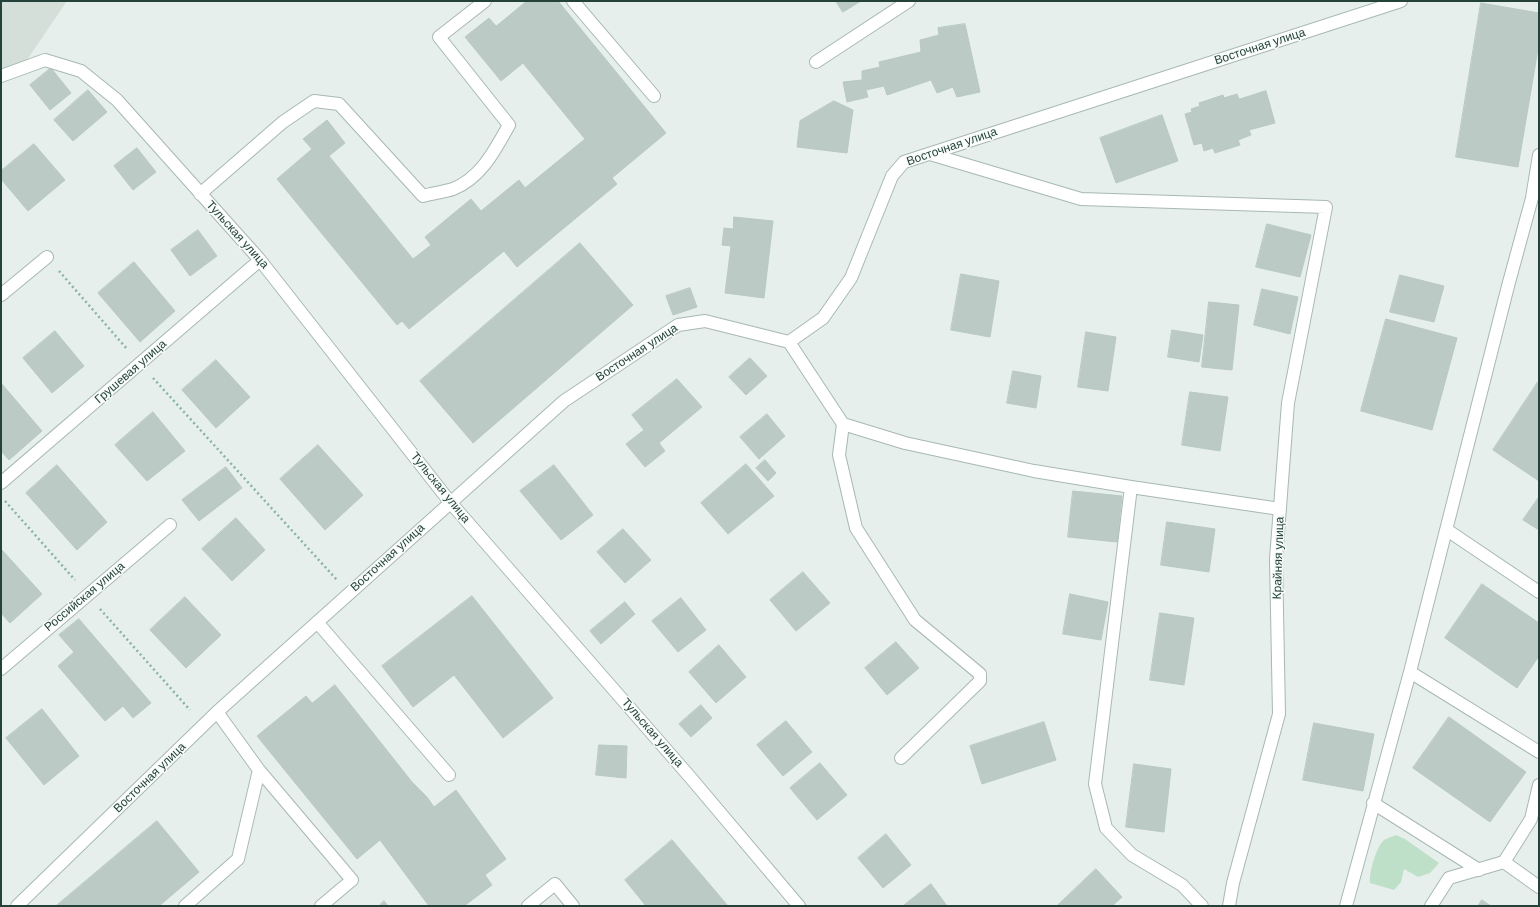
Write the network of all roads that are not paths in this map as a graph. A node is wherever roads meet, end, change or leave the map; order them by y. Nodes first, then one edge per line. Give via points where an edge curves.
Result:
1 (485, 1) edge
2 (573, 1) edge
3 (909, 1) edge
4 (1401, 1) edge
5 (816, 62) dead end
6 (1, 76) edge
7 (654, 96) dead end
8 (930, 154) junction
9 (1539, 155) edge
10 (200, 194) junction
11 (1536, 200) edge
12 (47, 257) road end
13 (260, 260) junction
14 (1, 296) edge
15 (789, 342) junction
16 (843, 424) junction
17 (1, 483) edge
18 (1132, 487) junction
19 (450, 502) junction
20 (1280, 509) junction
21 (170, 525) dead end
22 (1447, 530) junction
23 (1539, 592) edge
24 (317, 622) junction
25 (1, 668) edge
26 (1410, 672) junction
27 (218, 712) junction
28 (1539, 752) edge
29 (901, 758) dead end
30 (259, 770) junction
31 (449, 775) dead end
32 (1539, 785) edge
33 (1373, 803) junction
34 (1504, 862) junction
35 (1479, 870) junction
36 (1539, 887) edge
37 (17, 906) edge
38 (185, 906) edge
39 (321, 906) edge
40 (528, 906) edge
41 (573, 906) edge
42 (799, 906) edge
43 (1202, 906) edge
44 (1229, 906) edge
45 (1346, 906) edge
46 (1430, 906) edge

1 - 10 street via 439,37 509,125 496,149 476,175 454,188 423,196 339,104 314,101 283,122
2 - 7 street
3 - 5 street
4 - 8 street, Восточная улица
6 - 10 street, Тульская улица via 45,60 81,71 117,100
8 - 15 street, Восточная улица via 904,162 892,176 851,278 823,318
8 - 20 street, Крайняя улица via 1081,199 1326,207 1288,404
9 - 11 street
10 - 13 street, Тульская улица
11 - 22 street via 1506,294
12 - 14 street
13 - 17 street, Грушевая улица
13 - 19 street, Тульская улица
15 - 16 street
15 - 19 street, Восточная улица via 705,321 678,325 564,401
16 - 18 street via 912,445 1034,471
16 - 29 street via 839,455 856,528 914,620 980,674 980,681
18 - 20 street
18 - 43 street via 1095,784 1106,828 1132,854 1182,885
19 - 24 street, Восточная улица
19 - 42 street, Тульская улица
20 - 44 street, Крайняя улица via 1276,559 1279,714
21 - 25 street, Российская улица
22 - 23 street
22 - 26 street
24 - 27 street, Восточная улица
24 - 31 street
26 - 28 street
26 - 33 street
27 - 30 street
27 - 37 street, Восточная улица
30 - 38 street via 238,859
30 - 39 street via 352,880
32 - 34 street via 1531,819
33 - 35 street
33 - 45 street
34 - 35 street
34 - 36 street
35 - 46 street via 1449,878
40 - 41 street via 555,884

